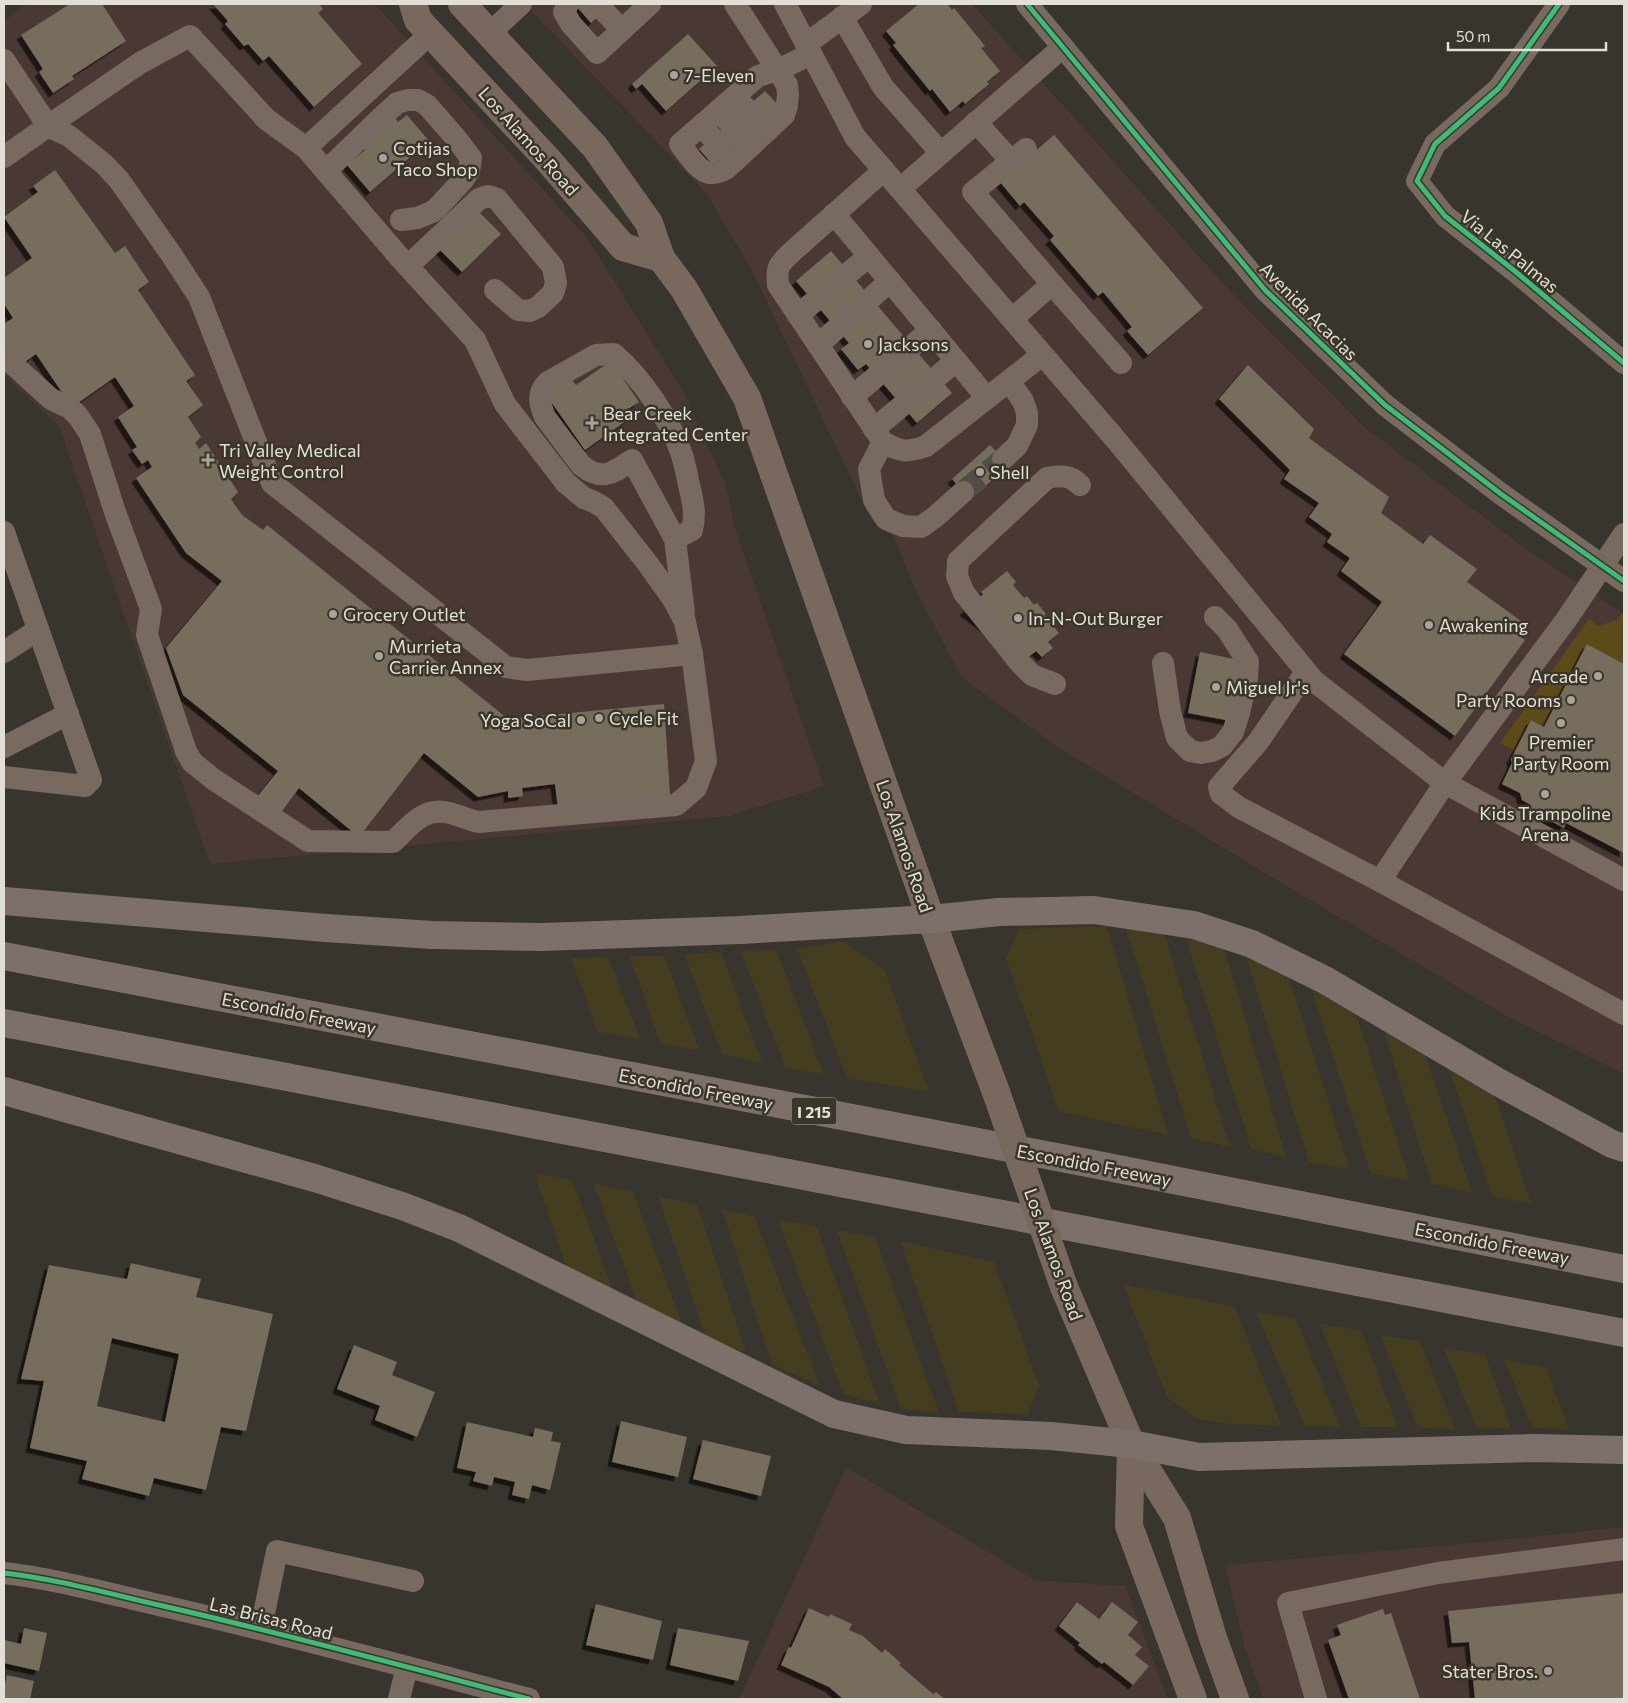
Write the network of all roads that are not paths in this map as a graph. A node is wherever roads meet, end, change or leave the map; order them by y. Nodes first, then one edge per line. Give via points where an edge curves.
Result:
1 (413, 4) edge
2 (462, 4) edge
3 (521, 4) edge
4 (568, 4) edge
5 (597, 4) edge
6 (735, 4) edge
7 (785, 4) edge
8 (861, 4) edge
9 (1027, 4) edge
10 (1559, 4) edge
11 (640, 7) edge
12 (842, 17) junction
13 (622, 30) junction
14 (431, 33) junction
15 (490, 34) junction
16 (1062, 47) junction
17 (809, 49) junction
18 (4, 60) edge
19 (778, 70) junction
20 (726, 104) junction
21 (976, 122) junction
22 (48, 126) junction
23 (768, 130) junction
24 (752, 145) junction
25 (306, 148) junction
26 (941, 153) junction
27 (4, 157) edge
28 (884, 170) junction
29 (326, 171) junction
30 (900, 189) junction
31 (834, 214) junction
32 (401, 220) dead end
33 (869, 256) junction
34 (661, 258) junction
35 (408, 266) junction
36 (890, 281) junction
37 (1052, 284) junction
38 (495, 290) dead end
39 (798, 315) junction
40 (1012, 320) junction
41 (931, 330) junction
42 (818, 345) junction
43 (1042, 355) junction
44 (4, 356) edge
45 (956, 360) junction
46 (1121, 363) dead end
47 (1624, 363) edge
48 (1009, 381) junction
49 (852, 397) junction
50 (987, 398) junction
51 (878, 435) junction
52 (1003, 458) tunnel mouth
53 (1080, 485) dead end
54 (964, 492) tunnel mouth
55 (4, 532) edge
56 (1624, 534) edge
57 (675, 539) junction
58 (1604, 567) junction
59 (1624, 581) edge
60 (1214, 617) dead end
61 (685, 622) junction
62 (38, 630) junction
63 (4, 652) edge
64 (692, 654) junction
65 (1163, 663) dead end
66 (1306, 672) junction
67 (1054, 684) dead end
68 (68, 714) junction
69 (4, 747) edge
70 (4, 777) edge
71 (1445, 783) junction
72 (1380, 880) junction
73 (1624, 880) edge
74 (4, 901) edge
75 (931, 919) junction
76 (4, 956) edge
77 (1624, 1014) edge
78 (4, 1023) edge
79 (4, 1091) edge
80 (1624, 1148) edge
81 (1624, 1269) edge
82 (1624, 1333) edge
83 (1131, 1444) junction
84 (1624, 1450) edge
85 (1624, 1549) edge
86 (4, 1573) edge
87 (413, 1581) dead end
88 (260, 1628) junction
89 (407, 1667) junction
90 (400, 1699) edge
91 (529, 1699) edge
92 (1193, 1699) edge
93 (1235, 1699) edge
94 (1316, 1699) edge

1 - 14 main road, Los Alamos Road via 418,20
2 - 15 main road, Los Alamos Road
3 - 15 street
4 - 13 street via 564,12 571,24 597,53
5 - 13 street
6 - 19 street
7 - 17 street
8 - 12 street
9 - 16 street, Avenida Acacias
10 - 47 street, Via Las Palmas via 1499,88 1435,144 1417,181 1445,216
11 - 13 street
12 - 17 street
12 - 26 street via 883,87
14 - 25 street
14 - 34 main road, Los Alamos Road via 623,247
15 - 34 main road, Los Alamos Road via 595,147 649,223
16 - 21 street
16 - 58 street, Avenida Acacias via 1272,296 1385,405 1501,494
17 - 19 street
17 - 28 street via 855,137
18 - 22 street
19 - 20 street via 758,76
19 - 23 street via 786,85 787,106 784,115
20 - 23 street
20 - 24 street
20 - 24 street via 680,144 700,167 716,174 726,170
21 - 26 street
21 - 37 street via 1018,155 973,192
22 - 25 street via 140,63 190,36 266,119
22 - 27 street
22 - 64 street via 68,136 119,180 198,297 272,483 506,667 527,670
23 - 24 street
25 - 29 street
26 - 30 street
28 - 30 street
28 - 31 street
29 - 32 street via 398,103 418,100 427,106 471,158 469,171 463,180 432,212
29 - 35 street
30 - 40 street
31 - 33 street
31 - 39 street via 782,261 776,271 778,286
33 - 36 street
33 - 39 street
34 - 75 main road, Los Alamos Road via 684,289 747,398
35 - 38 street via 479,199 488,196 497,199 553,267 556,283 554,293 530,311 518,310
35 - 61 street via 475,340 505,404 541,452 566,483 611,516 673,599
36 - 41 street
36 - 42 street
37 - 40 street
37 - 46 street
39 - 42 street
40 - 43 street
41 - 45 street
41 - 49 street
42 - 49 street
43 - 48 street
43 - 66 street
44 - 64 street via 51,399 70,408 90,434 150,609 147,635 192,762 308,841 393,842 419,818 436,811 479,822 676,805 696,788 706,761
45 - 50 street
45 - 51 street
48 - 50 street
48 - 52 street via 1023,401 1027,424 1017,446
49 - 51 street
50 - 51 street via 926,446 912,451 896,450
51 - 54 street via 869,468 874,500 886,519 902,526 921,527
53 - 67 street via 1072,478 1059,475 1047,478 958,561 958,576 964,592 1020,663 1032,675
55 - 62 street
56 - 58 street
57 - 57 street via 632,460 610,474 598,475 581,465 545,417 540,402 542,388 552,379 596,355 614,354 652,398 682,455 695,517 692,530
57 - 61 street
58 - 59 street, Avenida Acacias
58 - 71 street
60 - 65 street via 1227,630 1248,662 1239,713 1233,732 1222,746 1201,754 1190,751 1177,738
61 - 64 street
62 - 63 street
62 - 68 street
66 - 71 street
66 - 72 street via 1258,742 1220,787 1221,794 1240,808
68 - 69 street
68 - 70 street via 92,780 85,786
71 - 72 street
71 - 73 street
72 - 77 street
74 - 75 highway via 432,935 562,936
75 - 80 highway via 999,912 1094,910 1202,927 1252,944 1325,980 1498,1082
75 - 83 main road, Los Alamos Road, bridge via 1064,1287
76 - 81 highway, Escondido Freeway / I 215
78 - 82 highway
79 - 83 highway via 318,1179 459,1228 834,1414 906,1430 1051,1436
83 - 84 highway via 1199,1457 1534,1448
83 - 92 main road, Los Alamos Road via 1129,1526
83 - 93 main road, Los Alamos Road via 1177,1518
85 - 94 street via 1438,1573 1288,1603
86 - 88 street, Las Brisas Road
87 - 88 street via 276,1551
88 - 89 street, Las Brisas Road
89 - 90 street
89 - 91 street, Las Brisas Road

